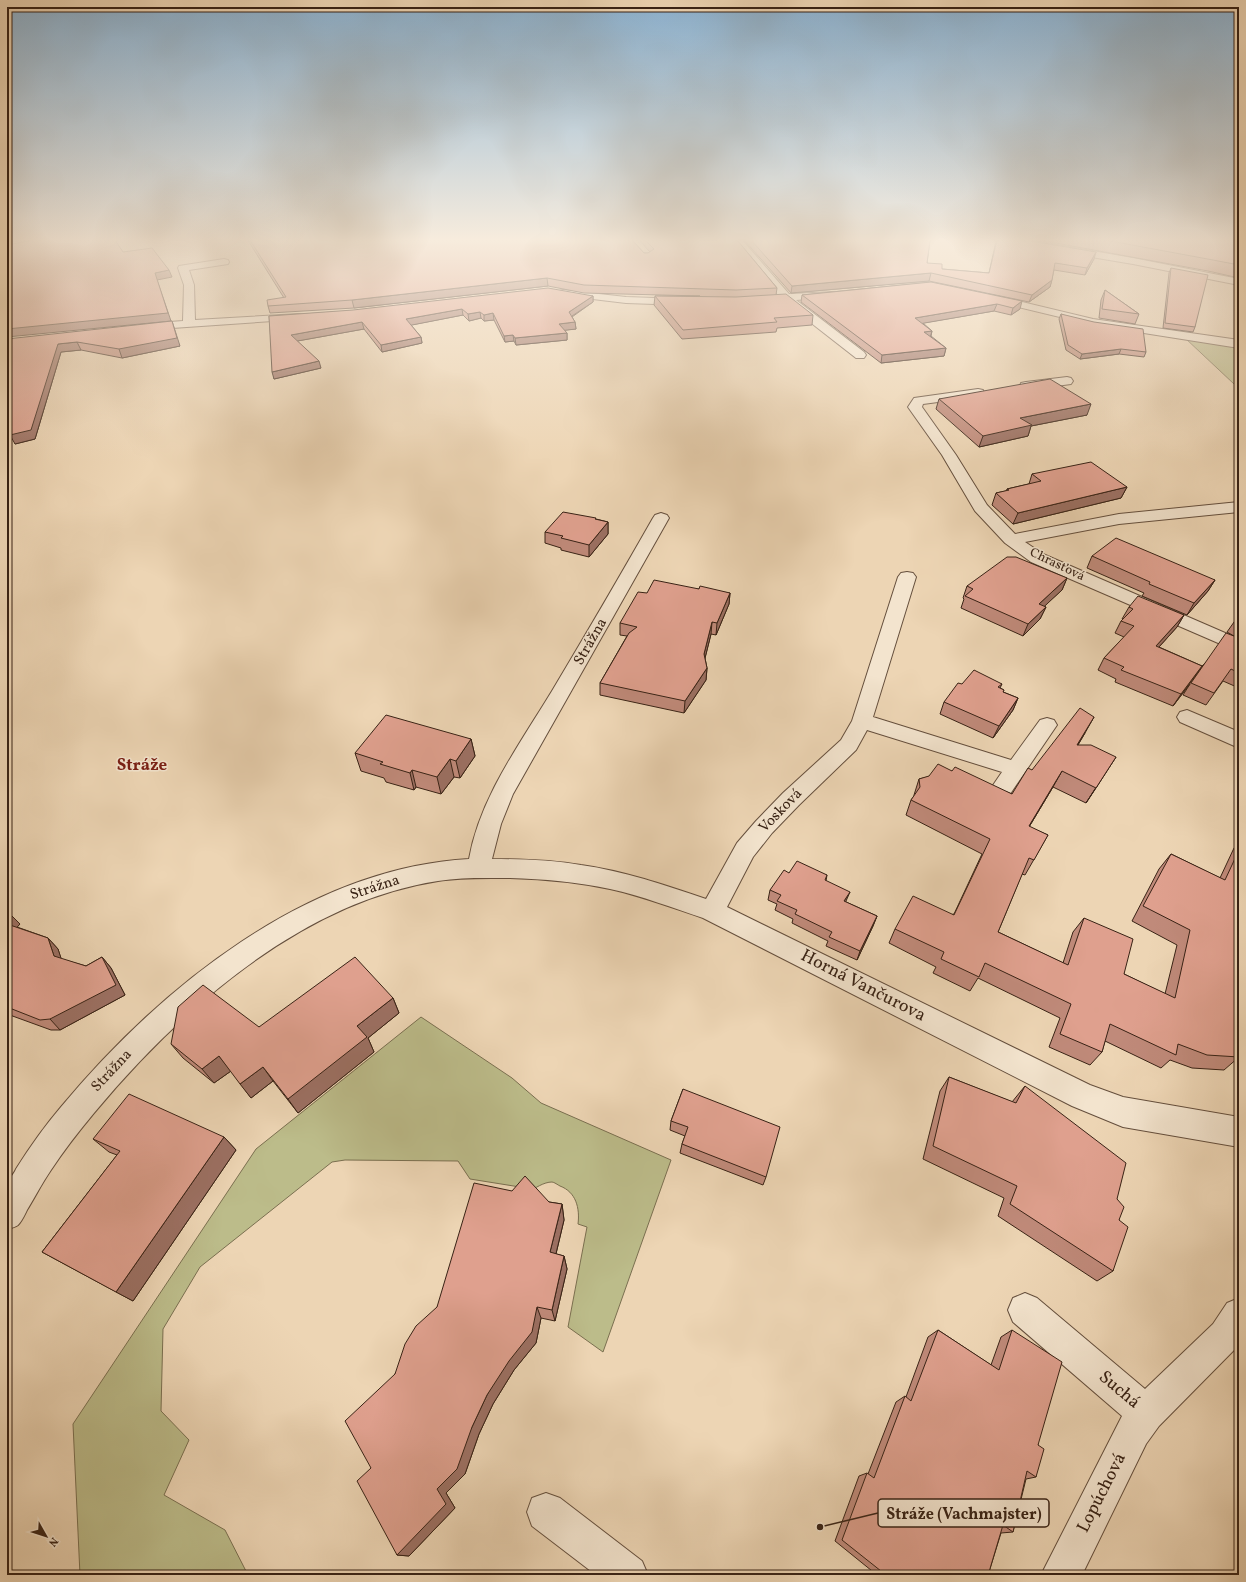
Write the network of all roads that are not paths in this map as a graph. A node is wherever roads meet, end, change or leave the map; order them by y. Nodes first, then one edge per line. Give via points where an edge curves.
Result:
1 (189, 314) edge
2 (806, 314) edge
3 (1058, 314) edge
4 (307, 316) edge
5 (189, 324) junction
6 (131, 329) edge
7 (1239, 344) edge
8 (860, 355) dead end
9 (1067, 380) dead end
10 (1014, 388) edge
11 (990, 391) edge
12 (1239, 507) edge
13 (661, 518) dead end
14 (1011, 540) junction
15 (907, 577) dead end
16 (1239, 646) edge
17 (1187, 717) dead end
18 (862, 721) junction
19 (1047, 725) dead end
20 (1239, 741) edge
21 (1016, 769) junction
22 (998, 794) edge
23 (479, 868) junction
24 (712, 911) junction
25 (1239, 1132) edge
26 (7, 1214) edge
27 (1025, 1310) dead end
28 (1234, 1333) edge
29 (1146, 1413) junction
30 (546, 1512) dead end
31 (628, 1575) edge
32 (1061, 1575) edge

1 - 5 street
2 - 8 street
3 - 7 street via 1093,322
4 - 5 street
5 - 6 street
9 - 10 street
11 - 14 street, Chrasťová via 919,401 915,407 981,508
12 - 14 street via 1119,519
13 - 23 street, Strážna via 507,784 486,830
14 - 16 street, Chrasťová via 1037,558
15 - 18 street, Vosková
17 - 20 street
18 - 21 street
18 - 24 street, Vosková via 849,745 791,799 745,850
19 - 21 street
21 - 22 street
23 - 24 street, Horná Vančurova via 541,870 596,877 649,890
23 - 26 street, Strážna via 423,874 371,888 301,918 238,959 188,998 109,1073 40,1159
24 - 25 street, Horná Vančurova via 1082,1096 1135,1115
27 - 29 street, Suchá
28 - 29 street, Suchá
29 - 32 street, Lopúchová via 1133,1431
30 - 31 street

